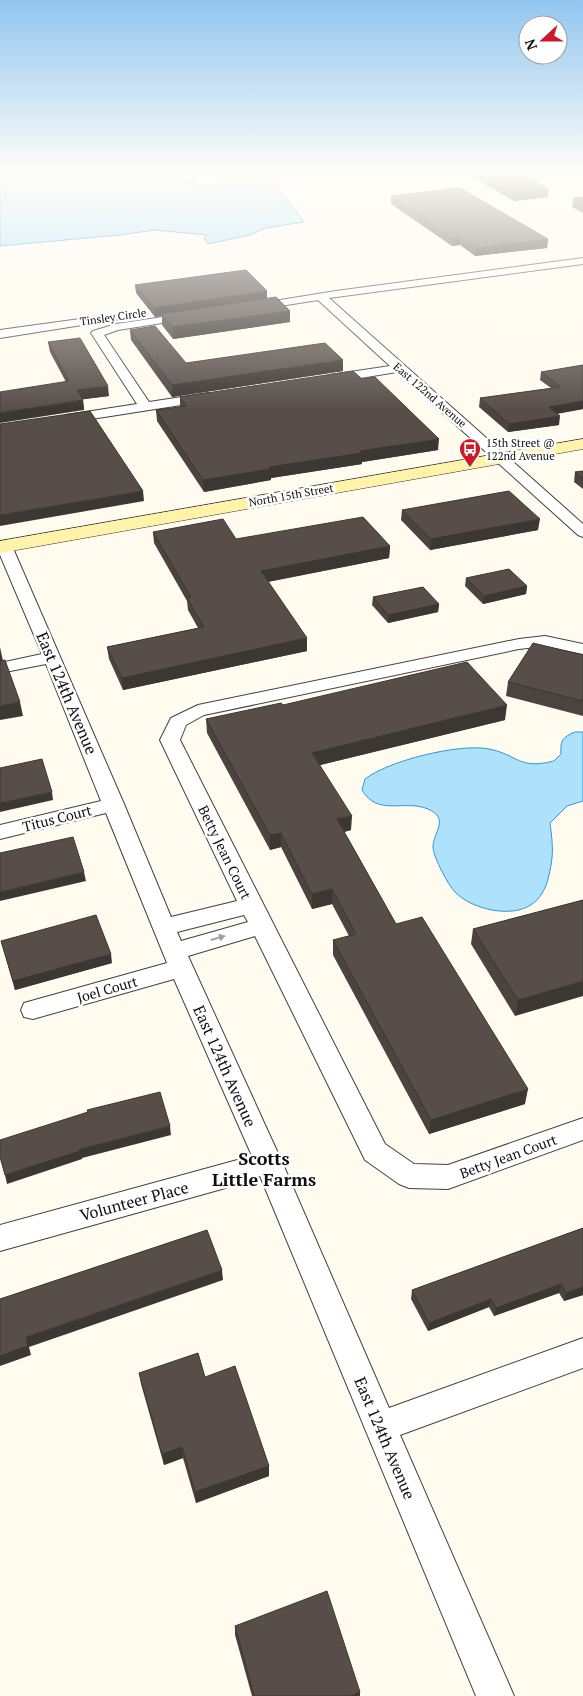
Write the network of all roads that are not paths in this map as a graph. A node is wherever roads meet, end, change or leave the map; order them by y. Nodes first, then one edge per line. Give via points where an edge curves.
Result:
1 (583, 262) edge
2 (322, 298) junction
3 (249, 301) edge
4 (191, 306) edge
5 (205, 314) edge
6 (0, 334) edge
7 (399, 368) junction
8 (315, 381) edge
9 (220, 395) edge
10 (145, 406) junction
11 (58, 420) edge
12 (583, 444) edge
13 (502, 458) junction
14 (583, 532) edge
15 (2, 547) edge
16 (583, 648) edge
17 (52, 657) junction
18 (0, 668) edge
19 (114, 804) junction
20 (0, 832) edge
21 (251, 906) junction
22 (261, 926) junction
23 (174, 949) junction
24 (34, 1010) dead end
25 (583, 1129) edge
26 (268, 1162) junction
27 (0, 1238) edge
28 (583, 1353) edge
29 (380, 1427) junction
30 (495, 1696) edge

1 - 2 street
2 - 3 street
2 - 7 street, East 122nd Avenue
4 - 6 street, Tinsley Circle
5 - 10 street via 116,327 97,333
7 - 8 street
7 - 13 street, East 122nd Avenue
9 - 10 street
10 - 11 street
12 - 13 street, North 15th Street
13 - 14 street, East 122nd Avenue
13 - 15 street, North 15th Street
15 - 17 street, East 124th Avenue
16 - 21 street, Betty Jean Court via 545,641 519,644 198,711 178,722 170,740
17 - 18 street
17 - 19 street, East 124th Avenue
19 - 20 street, Titus Court
19 - 23 street, East 124th Avenue
21 - 22 street, Betty Jean Court
21 - 23 street
23 -> 22 street
22 - 25 street, Betty Jean Court via 375,1152 409,1176 448,1177
23 - 24 street, Joel Court
23 - 26 street, East 124th Avenue
26 - 27 street, Volunteer Place
26 - 29 street, East 124th Avenue
28 - 29 street
29 - 30 street, East 124th Avenue

